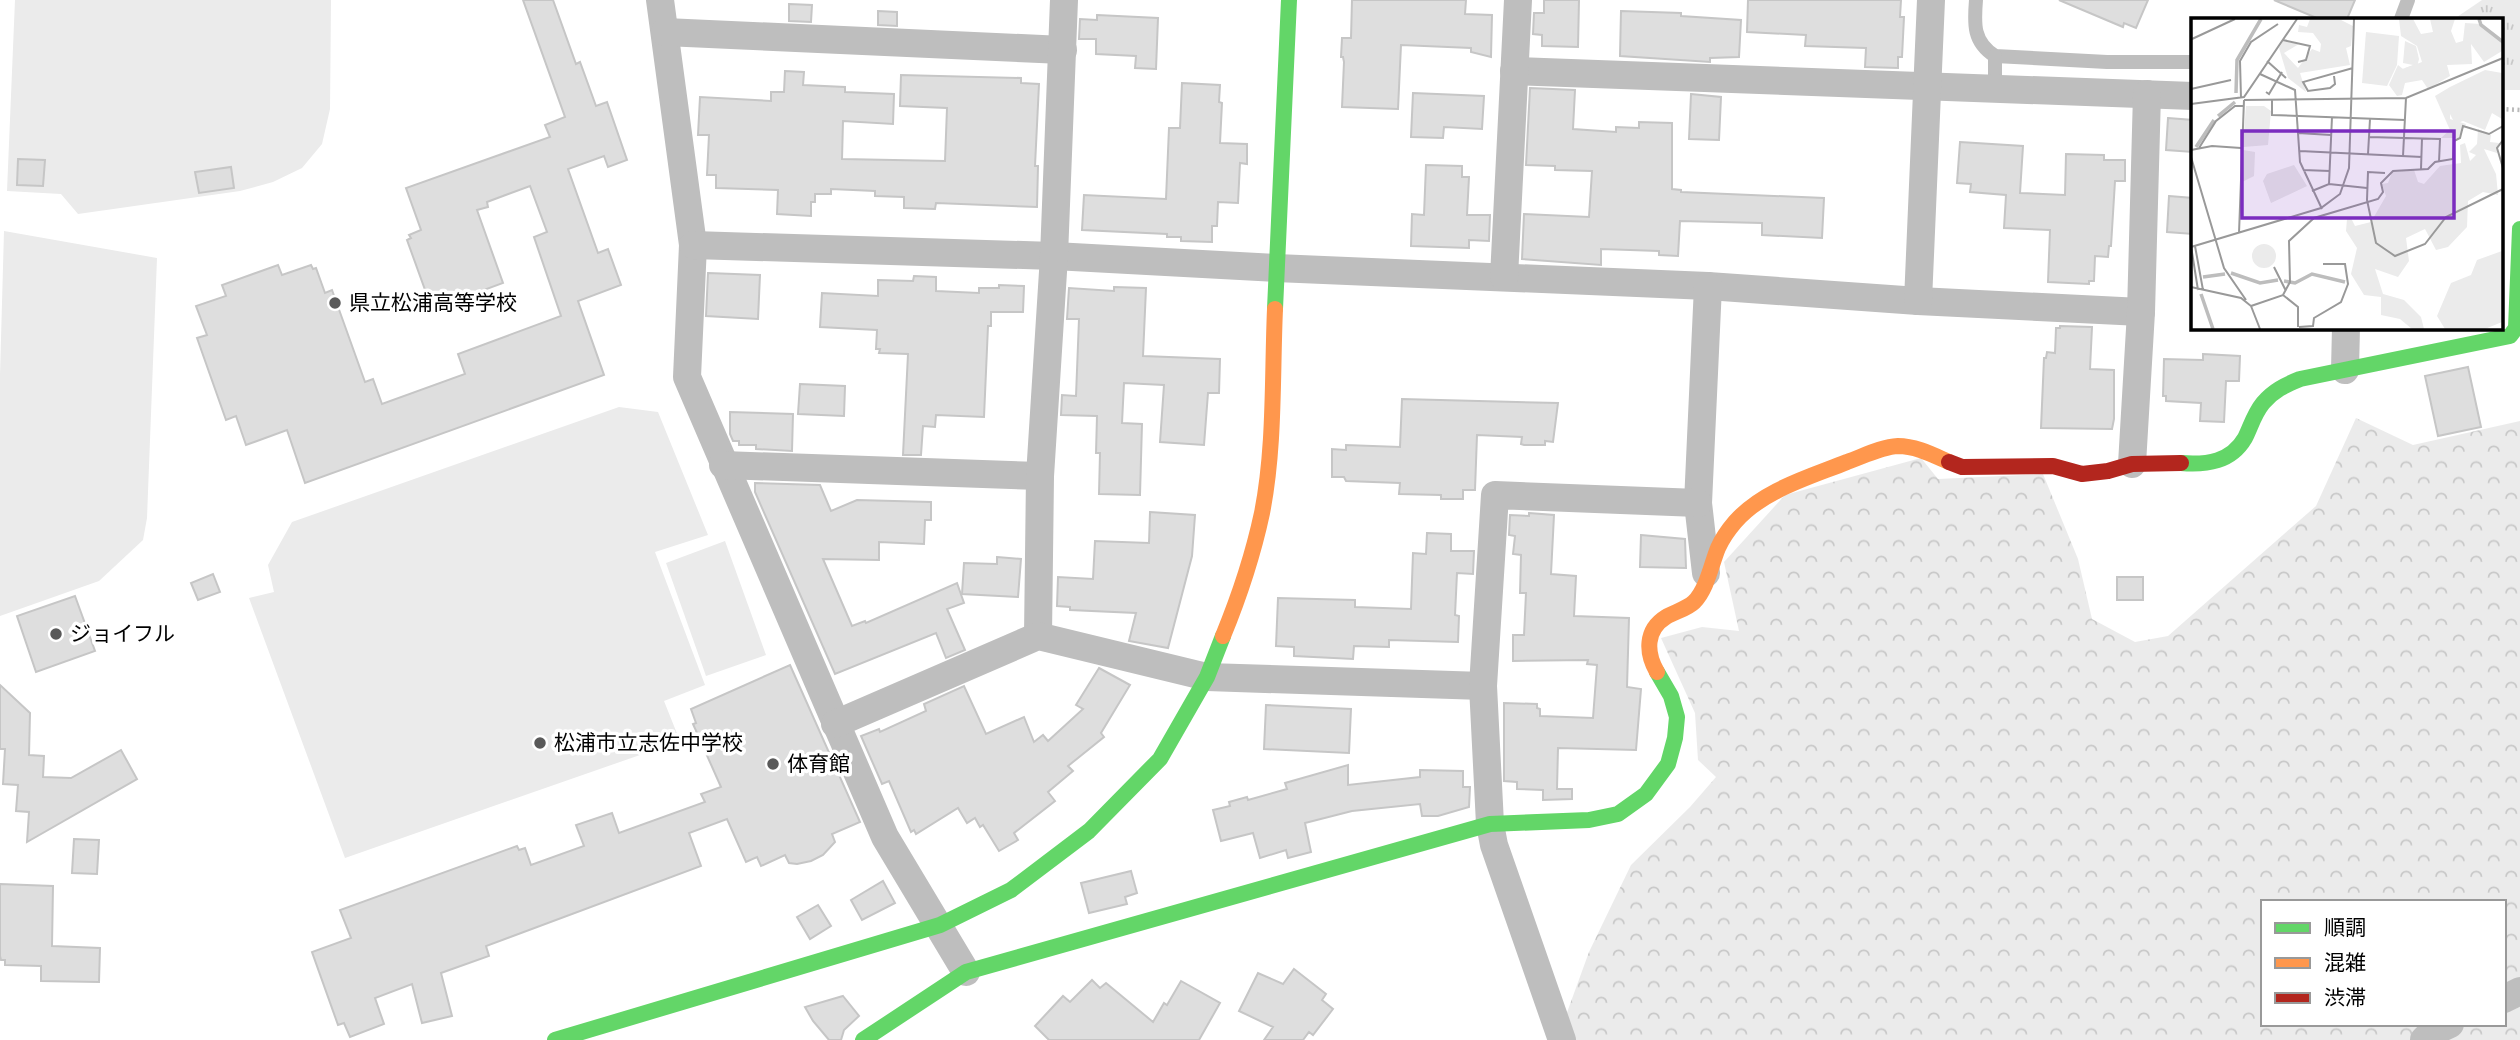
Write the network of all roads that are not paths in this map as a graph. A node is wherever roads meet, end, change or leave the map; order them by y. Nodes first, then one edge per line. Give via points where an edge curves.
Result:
1 (660, 0) edge
2 (1064, 0) edge
3 (1289, 0) edge
4 (1518, 0) edge
5 (1931, 0) edge
6 (1976, 0) edge
7 (2408, 0) edge
8 (2401, 18) edge
9 (665, 32) junction
10 (1063, 50) junction
11 (1995, 56) junction
12 (2191, 62) edge
13 (1514, 71) junction
14 (1928, 86) junction
15 (1995, 88) junction
16 (2147, 94) junction
17 (2191, 96) edge
18 (2520, 229) edge
19 (693, 245) junction
20 (1054, 256) junction
21 (1276, 268) junction
22 (1504, 277) junction
23 (1708, 286) junction
24 (1918, 301) junction
25 (2141, 312) junction
26 (2346, 329) edge
27 (2345, 370) junction
28 (2132, 464) junction
29 (723, 465) junction
30 (1040, 476) junction
31 (1698, 503) junction
32 (1706, 580) junction
33 (1038, 636) junction
34 (1208, 677) junction
35 (1483, 686) junction
36 (835, 724) junction
37 (1490, 824) junction
38 (940, 925) junction
39 (967, 972) junction
40 (2446, 1026) edge
41 (555, 1040) edge
42 (863, 1040) edge
43 (1562, 1040) edge
44 (2424, 1040) edge

1 - 9 street
2 - 10 street
3 - 21 street
4 - 13 street
5 - 14 street
6 - 11 lane via 1975,33 1983,48
7 - 8 lane
9 - 10 street
9 - 19 street
10 - 20 street
11 - 12 lane
11 - 15 lane
13 - 14 street
13 - 22 street
14 - 15 street
14 - 24 street
15 - 16 street
16 - 17 street
16 - 25 street
18 - 27 street via 2516,328 2510,335
19 - 20 street
19 - 29 street via 687,377
20 - 21 street
20 - 30 street
21 - 22 street
21 - 34 street via 1270,446 1262,513 1240,593
22 - 23 street
23 - 24 street
23 - 31 street
24 - 25 street
25 - 28 street
26 - 27 street
27 - 28 street via 2300,379 2277,390 2252,419 2244,439 2217,462
28 - 32 street via 2082,474 2053,466 1962,467 1921,450 1884,448 1758,502 1736,521 1719,545
29 - 30 street
29 - 36 street
30 - 33 street
31 - 32 street
31 - 35 street via 1496,495
32 - 37 street via 1694,602 1652,630 1648,645 1651,662 1671,696 1677,717 1668,764 1646,794 1618,814 1589,820
33 - 34 street
33 - 36 street
34 - 35 street
34 - 38 street via 1160,759 1089,831 1012,890
35 - 37 street
36 - 38 street via 884,837
37 - 39 street
37 - 43 street
38 - 39 street
38 - 41 street
39 - 42 street
40 - 44 street

